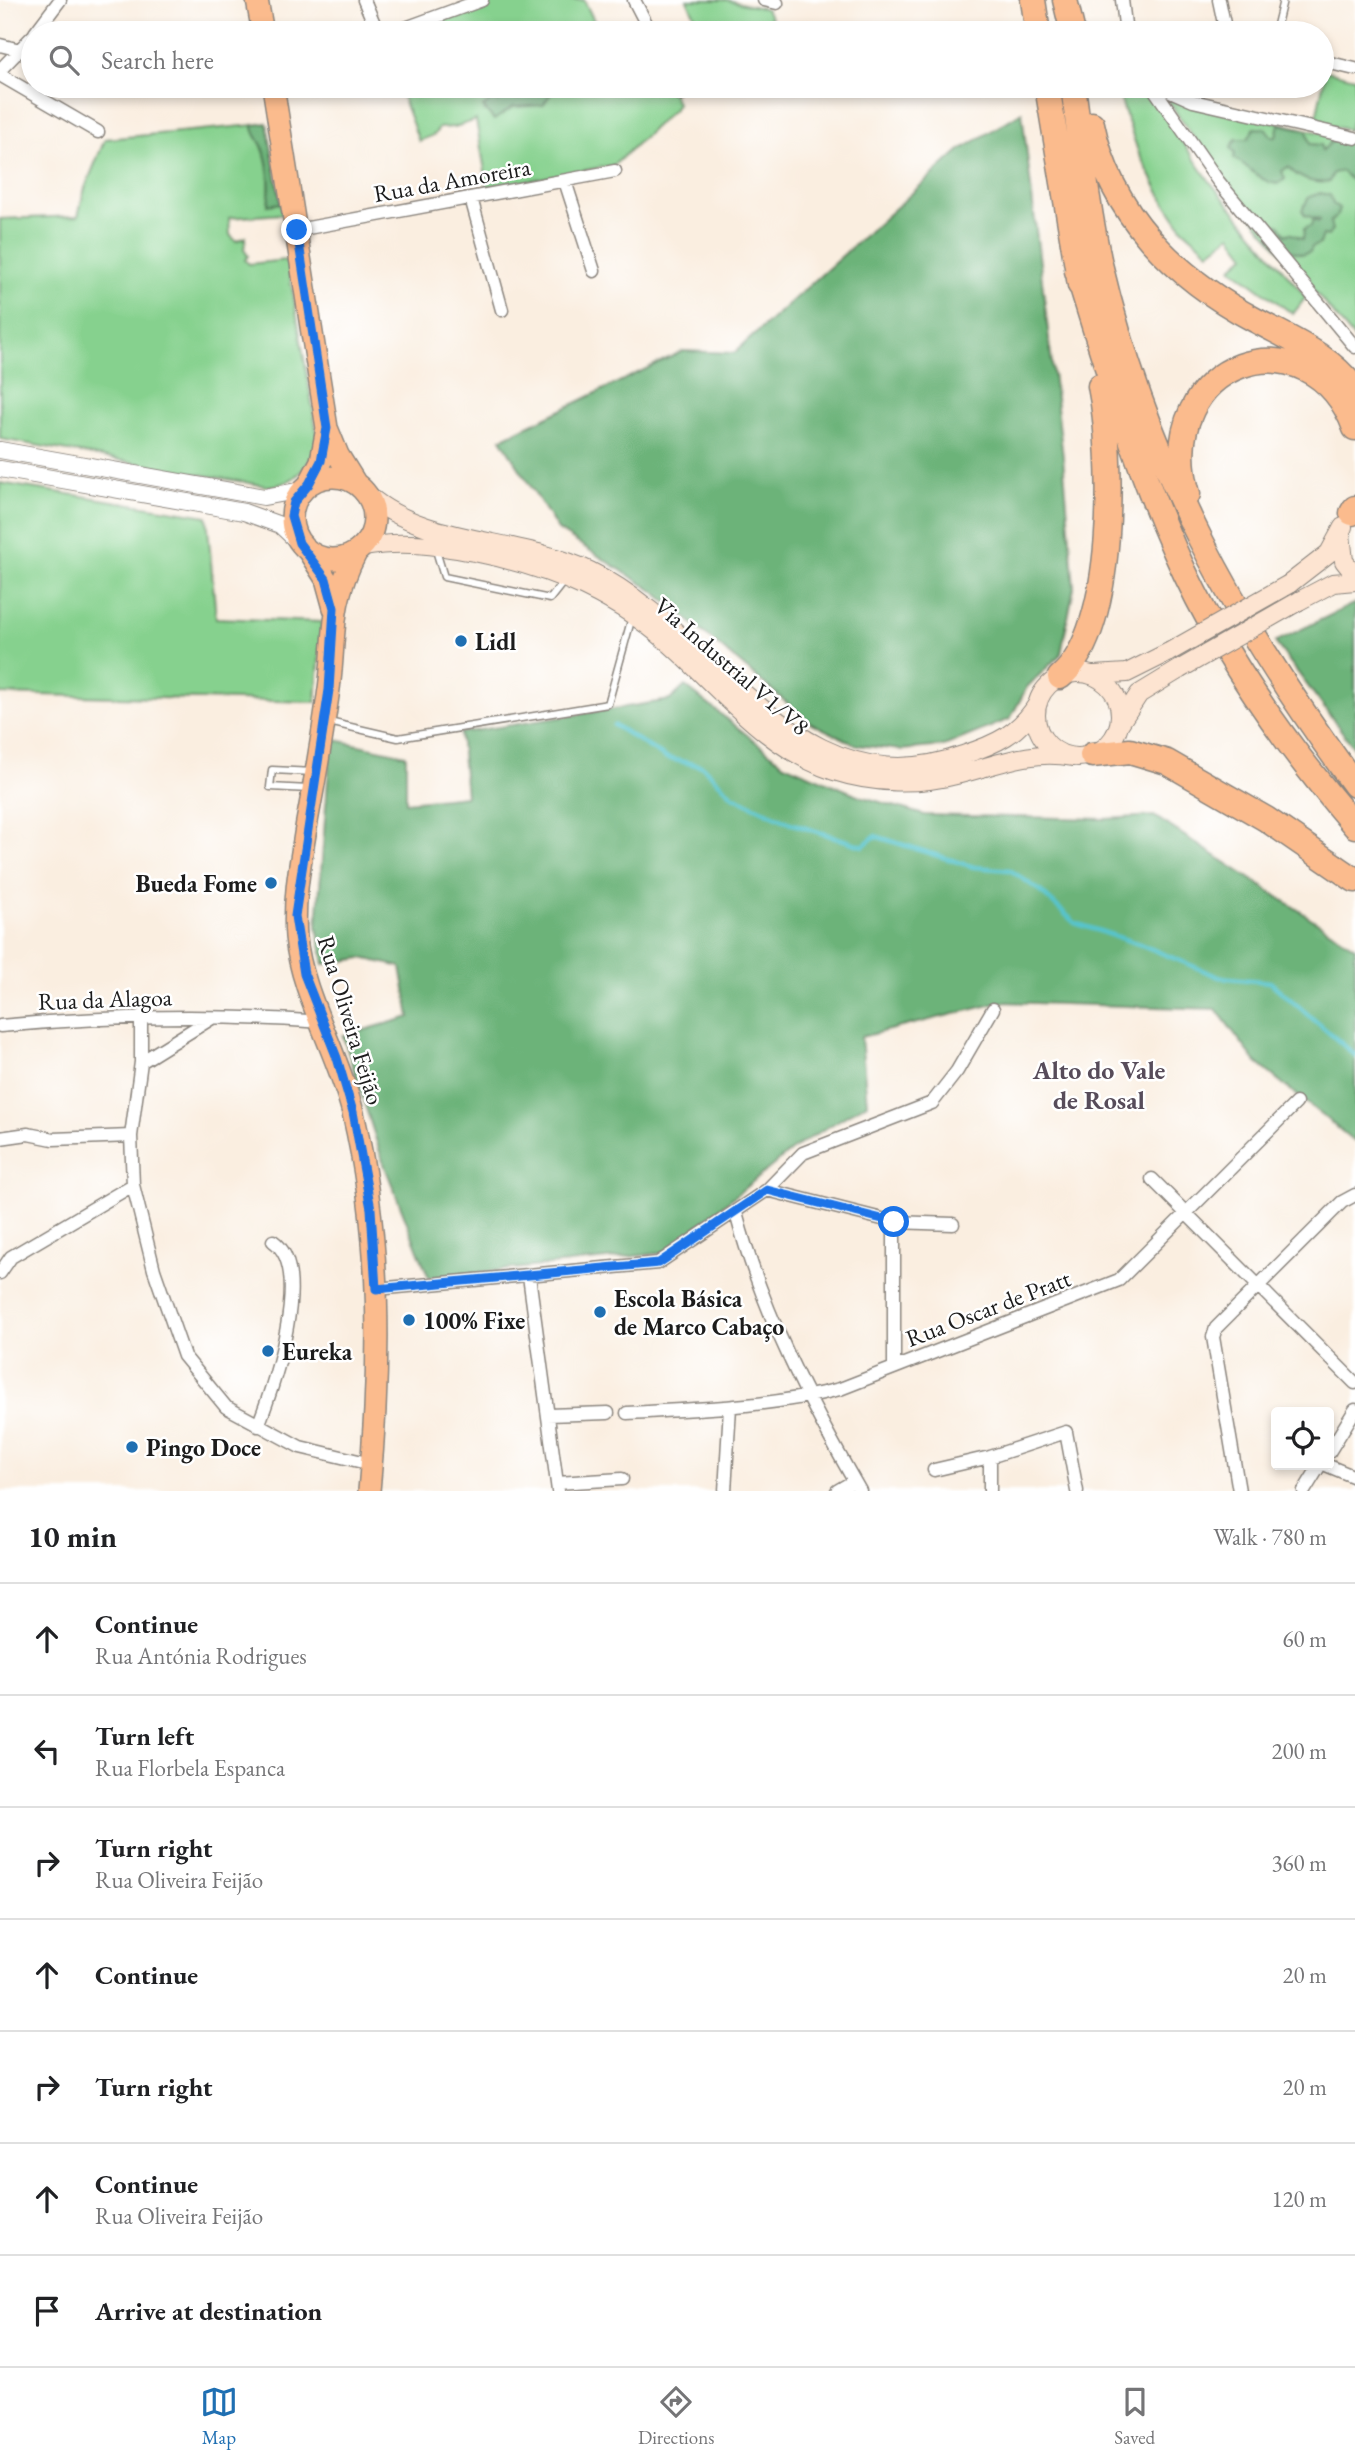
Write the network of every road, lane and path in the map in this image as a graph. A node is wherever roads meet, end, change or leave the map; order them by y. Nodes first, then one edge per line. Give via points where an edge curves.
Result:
1 (60, 0) edge
2 (364, 0) edge
3 (481, 0) edge
4 (634, 0) edge
5 (1033, 0) edge
6 (1063, 0) edge
7 (1122, 0) edge
8 (1219, 0) edge
9 (1283, 0) edge
10 (259, 1) edge
11 (45, 21) edge
12 (262, 21) edge
13 (373, 21) edge
14 (424, 21) edge
15 (645, 21) edge
16 (1036, 21) edge
17 (1065, 21) edge
18 (1069, 21) edge
19 (1125, 21) edge
20 (1223, 21) edge
21 (1278, 21) edge
22 (0, 45) edge
23 (20, 50) joint
24 (1334, 64) edge
25 (1355, 69) edge
26 (0, 73) edge
27 (21, 86) edge
28 (42, 98) edge
29 (275, 98) edge
30 (1049, 98) edge
31 (1075, 98) edge
32 (1086, 98) edge
33 (1160, 98) edge
34 (1186, 98) edge
35 (98, 132) dead end
36 (1355, 138) edge
37 (615, 171) dead end
38 (565, 181) junction
39 (471, 198) junction
40 (297, 230) junction
41 (594, 271) dead end
42 (1077, 271) junction
43 (502, 310) dead end
44 (1355, 347) edge
45 (1355, 390) edge
46 (327, 428) junction
47 (1355, 428) edge
48 (0, 450) edge
49 (0, 469) edge
50 (306, 487) junction
51 (362, 489) junction
52 (1351, 515) edge
53 (434, 545) junction
54 (304, 548) junction
55 (360, 550) junction
56 (1211, 561) junction
57 (1355, 575) edge
58 (567, 577) junction
59 (1355, 581) edge
60 (546, 598) junction
61 (544, 607) dead end
62 (334, 608) junction
63 (634, 614) junction
64 (1089, 674) junction
65 (1060, 677) junction
66 (1038, 702) junction
67 (324, 720) junction
68 (1120, 723) junction
69 (1083, 756) junction
70 (314, 781) junction
71 (1355, 785) edge
72 (1355, 826) edge
73 (1355, 880) edge
74 (993, 1009) dead end
75 (141, 1016) junction
76 (213, 1017) junction
77 (323, 1022) junction
78 (0, 1026) edge
79 (141, 1062) junction
80 (1296, 1103) dead end
81 (131, 1136) junction
82 (0, 1138) edge
83 (1152, 1179) dead end
84 (133, 1185) junction
85 (767, 1190) junction
86 (1355, 1195) edge
87 (1186, 1211) junction
88 (736, 1213) junction
89 (894, 1222) junction
90 (953, 1224) dead end
91 (273, 1241) dead end
92 (0, 1273) edge
93 (529, 1276) junction
94 (1257, 1285) junction
95 (376, 1289) junction
96 (894, 1366) junction
97 (1355, 1383) edge
98 (806, 1398) junction
99 (730, 1407) junction
100 (1355, 1410) edge
101 (608, 1413) dead end
102 (627, 1413) dead end
103 (548, 1415) junction
104 (258, 1426) junction
105 (1334, 1444) edge
106 (990, 1457) junction
107 (372, 1464) junction
108 (1334, 1468) edge
109 (934, 1469) dead end
110 (1317, 1470) edge
111 (1355, 1477) edge
112 (622, 1479) dead end
113 (857, 1486) edge
114 (558, 1487) edge
115 (369, 1491) edge
116 (725, 1491) edge
117 (837, 1491) edge
118 (990, 1491) edge
119 (1077, 1491) edge
120 (1239, 1491) edge
121 (1304, 1491) edge

1 - 11 street
2 - 13 street
3 - 14 street
4 - 15 street
5 - 16 highway
6 - 17 highway
6 - 18 highway
7 - 19 street
8 - 20 street
9 - 21 lane
10 - 12 main road
22 - 23 street
23 - 26 street
24 - 25 street
26 - 27 street
28 - 35 street
29 - 40 main road
30 - 42 highway
31 - 56 highway via 1088,199 1115,319 1159,454
32 - 45 highway via 1105,170 1128,212 1161,254 1205,290 1325,360
33 - 44 street via 1218,181
34 - 36 street
37 - 38 street, Rua da Amoreira
38 - 39 street, Rua da Amoreira
38 - 41 street
39 - 40 street, Rua da Amoreira
39 - 43 street
40 - 46 main road
42 - 65 highway via 1105,413 1110,496 1091,621 1080,655
42 - 72 highway via 1107,369 1175,552 1251,689
46 - 50 main road via 321,461
46 - 51 main road via 338,456
47 - 56 highway via 1336,392 1298,367 1270,361 1243,365 1207,386 1189,414 1181,458
48 - 50 street via 264,497
49 - 54 street via 244,512 280,525
50 - 51 main road via 332,477
50 - 54 main road via 291,516
51 - 55 main road via 374,512 373,531
51 - 66 main road, Via Industrial V1/V8 via 385,510 413,524 526,548 606,579 659,615 774,720 805,741 841,756 898,765 955,758 1009,737
52 - 57 main road via 1341,552
52 - 64 main road, bridge via 1329,553 1289,584 1127,673
53 - 55 main road, Via Industrial V1/V8 via 410,542
53 - 58 main road, Via Industrial V1/V8 via 523,562
53 - 60 lane via 444,577
54 - 55 main road via 332,559
54 - 62 main road, Rua Oliveira Feijão via 326,579
55 - 62 main road, Rua Oliveira Feijão via 343,578
56 - 71 highway via 1290,697
58 - 60 lane via 550,599
58 - 63 main road, Via Industrial V1/V8
59 - 68 main road, bridge via 1333,583 1180,669 1139,694
60 - 61 lane
62 - 67 main road, Rua Oliveira Feijão
63 - 67 lane via 608,704 398,738
63 - 69 main road, Via Industrial V1/V8 via 775,741 836,772 876,780 918,781 1027,754
64 - 65 main road
64 - 68 main road via 1111,689 1119,705
65 - 66 main road
66 - 69 main road via 1040,733 1054,749
67 - 70 main road, Rua Oliveira Feijão
68 - 69 main road via 1107,746
69 - 73 highway via 1130,751 1167,762 1266,819
70 - 70 lane via 272,770 270,787
70 - 77 main road, Rua Oliveira Feijão via 295,916 299,955
74 - 85 street via 957,1071 932,1103 803,1153
75 - 76 street, Rua da Alagoa
75 - 78 street, Rua da Alagoa
75 - 79 street
76 - 77 street, Rua da Alagoa
76 - 79 street, Rua da Alagoa
77 - 95 main road, Rua Oliveira Feijão via 346,1087 363,1160
79 - 81 street
80 - 87 street, Rua Oscar de Pratt
81 - 82 street via 52,1139 28,1134
81 - 84 street
83 - 87 street
84 - 92 street via 11,1257
84 - 104 street via 154,1270 184,1356 226,1407
85 - 88 street
85 - 89 street
86 - 94 street via 1342,1202
87 - 94 street
87 - 96 street, Rua Oscar de Pratt via 1119,1280
88 - 93 street via 659,1263
88 - 98 street via 745,1247
89 - 90 street
89 - 96 street
91 - 104 street via 287,1256 289,1301 281,1357
93 - 95 street
93 - 103 street
94 - 97 street
94 - 120 street via 1216,1328 1213,1337
95 - 107 main road, Rua Oliveira Feijão
96 - 98 street, Rua Oscar de Pratt
98 - 99 street, Rua Oscar de Pratt
98 - 113 street
99 - 102 street, Rua Oscar de Pratt
99 - 116 street
100 - 105 street
101 - 103 street
103 - 114 street
104 - 107 street via 300,1447
106 - 109 street
106 - 118 street
106 - 119 street via 1066,1432
107 - 115 main road, Rua Oliveira Feijão
108 - 111 street
110 - 121 street
112 - 114 street
113 - 117 street

